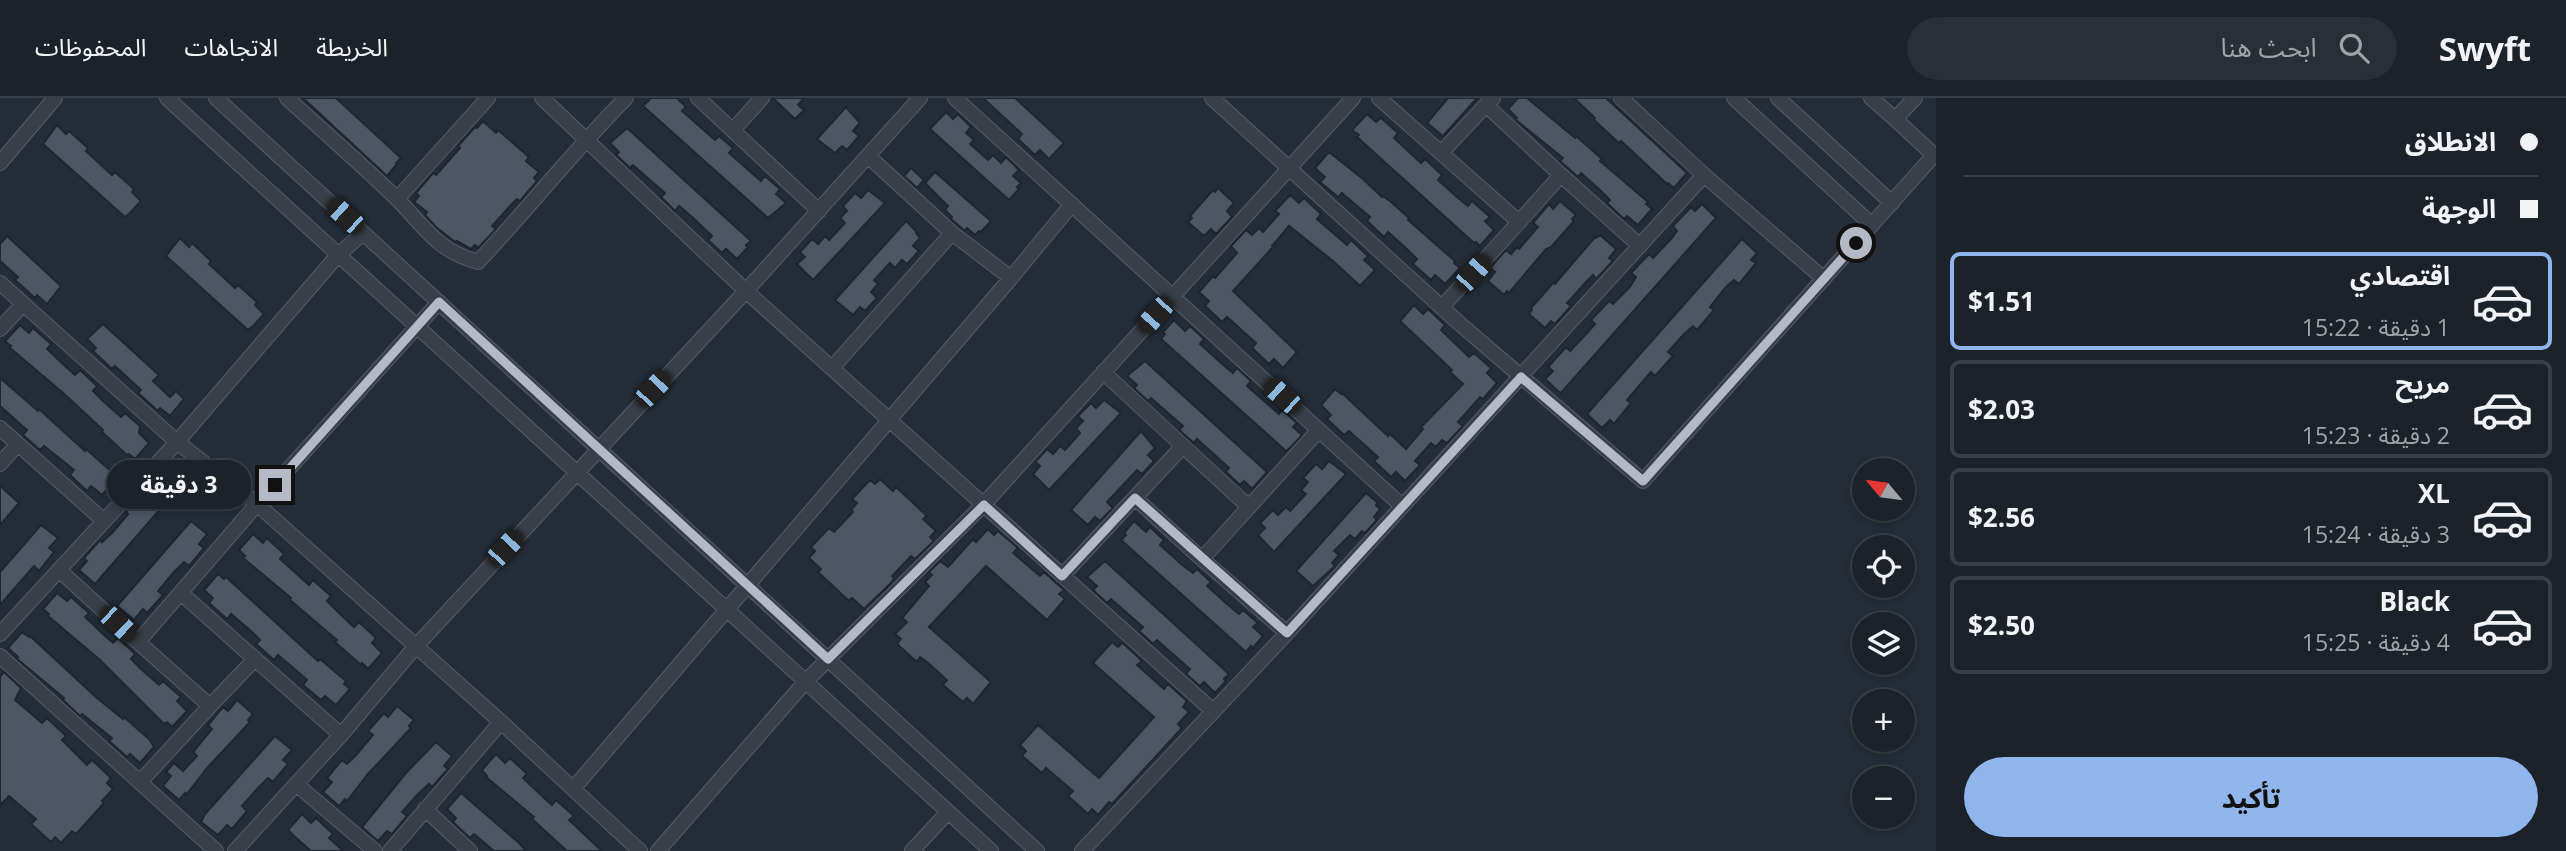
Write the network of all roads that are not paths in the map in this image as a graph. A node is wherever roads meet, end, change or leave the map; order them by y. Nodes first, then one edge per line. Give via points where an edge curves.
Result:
1 (55, 98) edge
2 (167, 98) edge
3 (216, 98) edge
4 (287, 98) edge
5 (488, 98) edge
6 (542, 98) edge
7 (626, 98) edge
8 (698, 98) edge
9 (762, 98) edge
10 (920, 98) edge
11 (955, 98) edge
12 (1212, 98) edge
13 (1353, 98) edge
14 (1379, 98) edge
15 (1621, 98) edge
16 (1734, 98) edge
17 (1778, 98) edge
18 (1871, 98) edge
19 (1915, 98) edge
20 (1490, 102) edge
21 (1895, 120) junction
22 (733, 130) junction
23 (586, 138) junction
24 (1441, 153) junction
25 (868, 156) junction
26 (0, 163) edge
27 (1289, 168) junction
28 (1561, 175) junction
29 (1704, 175) junction
30 (397, 199) junction
31 (1892, 203) junction
32 (1072, 204) junction
33 (819, 211) junction
34 (1519, 222) junction
35 (1872, 225) junction
36 (363, 233) junction
37 (952, 233) junction
38 (1640, 246) junction
39 (338, 255) junction
40 (1011, 278) junction
41 (1824, 279) junction
42 (0, 283) edge
43 (746, 291) junction
44 (1172, 296) junction
45 (439, 302) junction
46 (23, 304) junction
47 (1442, 307) junction
48 (418, 327) junction
49 (0, 329) edge
50 (832, 368) junction
51 (1103, 372) junction
52 (1521, 377) junction
53 (890, 421) junction
54 (0, 428) edge
55 (1319, 430) junction
56 (177, 442) junction
57 (18, 444) junction
58 (1183, 446) junction
59 (598, 448) junction
60 (0, 464) edge
61 (577, 470) junction
62 (1135, 498) junction
63 (257, 504) junction
64 (984, 505) junction
65 (1402, 506) junction
66 (1249, 507) junction
67 (104, 521) junction
68 (1202, 559) junction
69 (59, 570) junction
70 (1062, 576) junction
71 (748, 586) junction
72 (181, 593) junction
73 (728, 609) junction
74 (1287, 633) junction
75 (0, 634) edge
76 (138, 642) junction
77 (416, 646) junction
78 (0, 656) edge
79 (255, 659) junction
80 (828, 659) junction
81 (806, 681) junction
82 (210, 706) junction
83 (1213, 711) junction
84 (501, 722) junction
85 (341, 735) junction
86 (140, 782) junction
87 (296, 785) junction
88 (573, 789) junction
89 (425, 809) junction
90 (948, 813) junction
91 (216, 851) edge
92 (235, 851) edge
93 (375, 851) edge
94 (390, 851) edge
95 (470, 851) edge
96 (640, 851) edge
97 (657, 851) edge
98 (912, 851) edge
99 (991, 851) edge
100 (1037, 851) edge
101 (1082, 851) edge

1 - 26 street
2 - 39 street
3 - 36 street
4 - 30 street
5 - 30 street
6 - 23 street
7 - 23 street
8 - 22 street
9 - 22 street
10 - 25 street
11 - 32 street
12 - 27 street
13 - 27 street
14 - 24 street
15 - 29 street
16 - 35 street
17 - 31 street
18 - 21 street
19 - 21 street
20 - 24 street
20 - 28 street
21 - 31 street via 1934,155
22 - 33 street
23 - 30 street via 478,262 434,240
23 - 43 street
24 - 34 street
25 - 33 street
25 - 37 street
27 - 44 street
27 - 47 street
28 - 34 street
28 - 38 street
29 - 38 street
29 - 41 street
31 - 35 street
32 - 40 street
32 - 44 street
33 - 43 street
34 - 47 street
35 - 41 street
36 - 39 street
36 - 45 street
37 - 40 street
37 - 50 street
38 - 52 street
39 - 48 street
39 - 56 street
40 - 53 street
41 - 52 street via 1643,481
42 - 46 street
43 - 50 street
43 - 59 street
44 - 51 street
44 - 55 street
45 - 48 street
45 - 59 street
46 - 49 street
46 - 56 street
47 - 52 street
48 - 61 street
48 - 63 street
50 - 53 street
51 - 58 street
51 - 64 street
52 - 65 street
53 - 64 street
53 - 71 street
54 - 57 street
55 - 65 street
55 - 66 street
56 - 63 street
56 - 67 street
57 - 60 street
57 - 67 street
58 - 62 street
58 - 66 street
59 - 61 street
59 - 71 street
61 - 73 street
61 - 77 street
62 - 68 street
62 - 70 street
63 - 72 street
63 - 77 street
64 - 70 street
64 - 80 street
65 - 74 street
66 - 68 street
67 - 69 street
68 - 74 street
69 - 75 street
69 - 76 street
70 - 83 street
71 - 73 street
71 - 80 street
72 - 76 street
72 - 79 street
73 - 81 street
73 - 88 street
74 - 83 street
76 - 82 street
77 - 84 street
77 - 85 street
78 - 86 street
79 - 82 street
79 - 85 street
80 - 81 street
80 - 100 street
81 - 90 street
81 - 97 street
82 - 86 street
83 - 101 street
84 - 88 street
84 - 89 street
85 - 87 street
86 - 91 street
87 - 92 street
87 - 93 street
88 - 96 street
89 - 94 street
89 - 95 street
90 - 98 street
90 - 99 street

